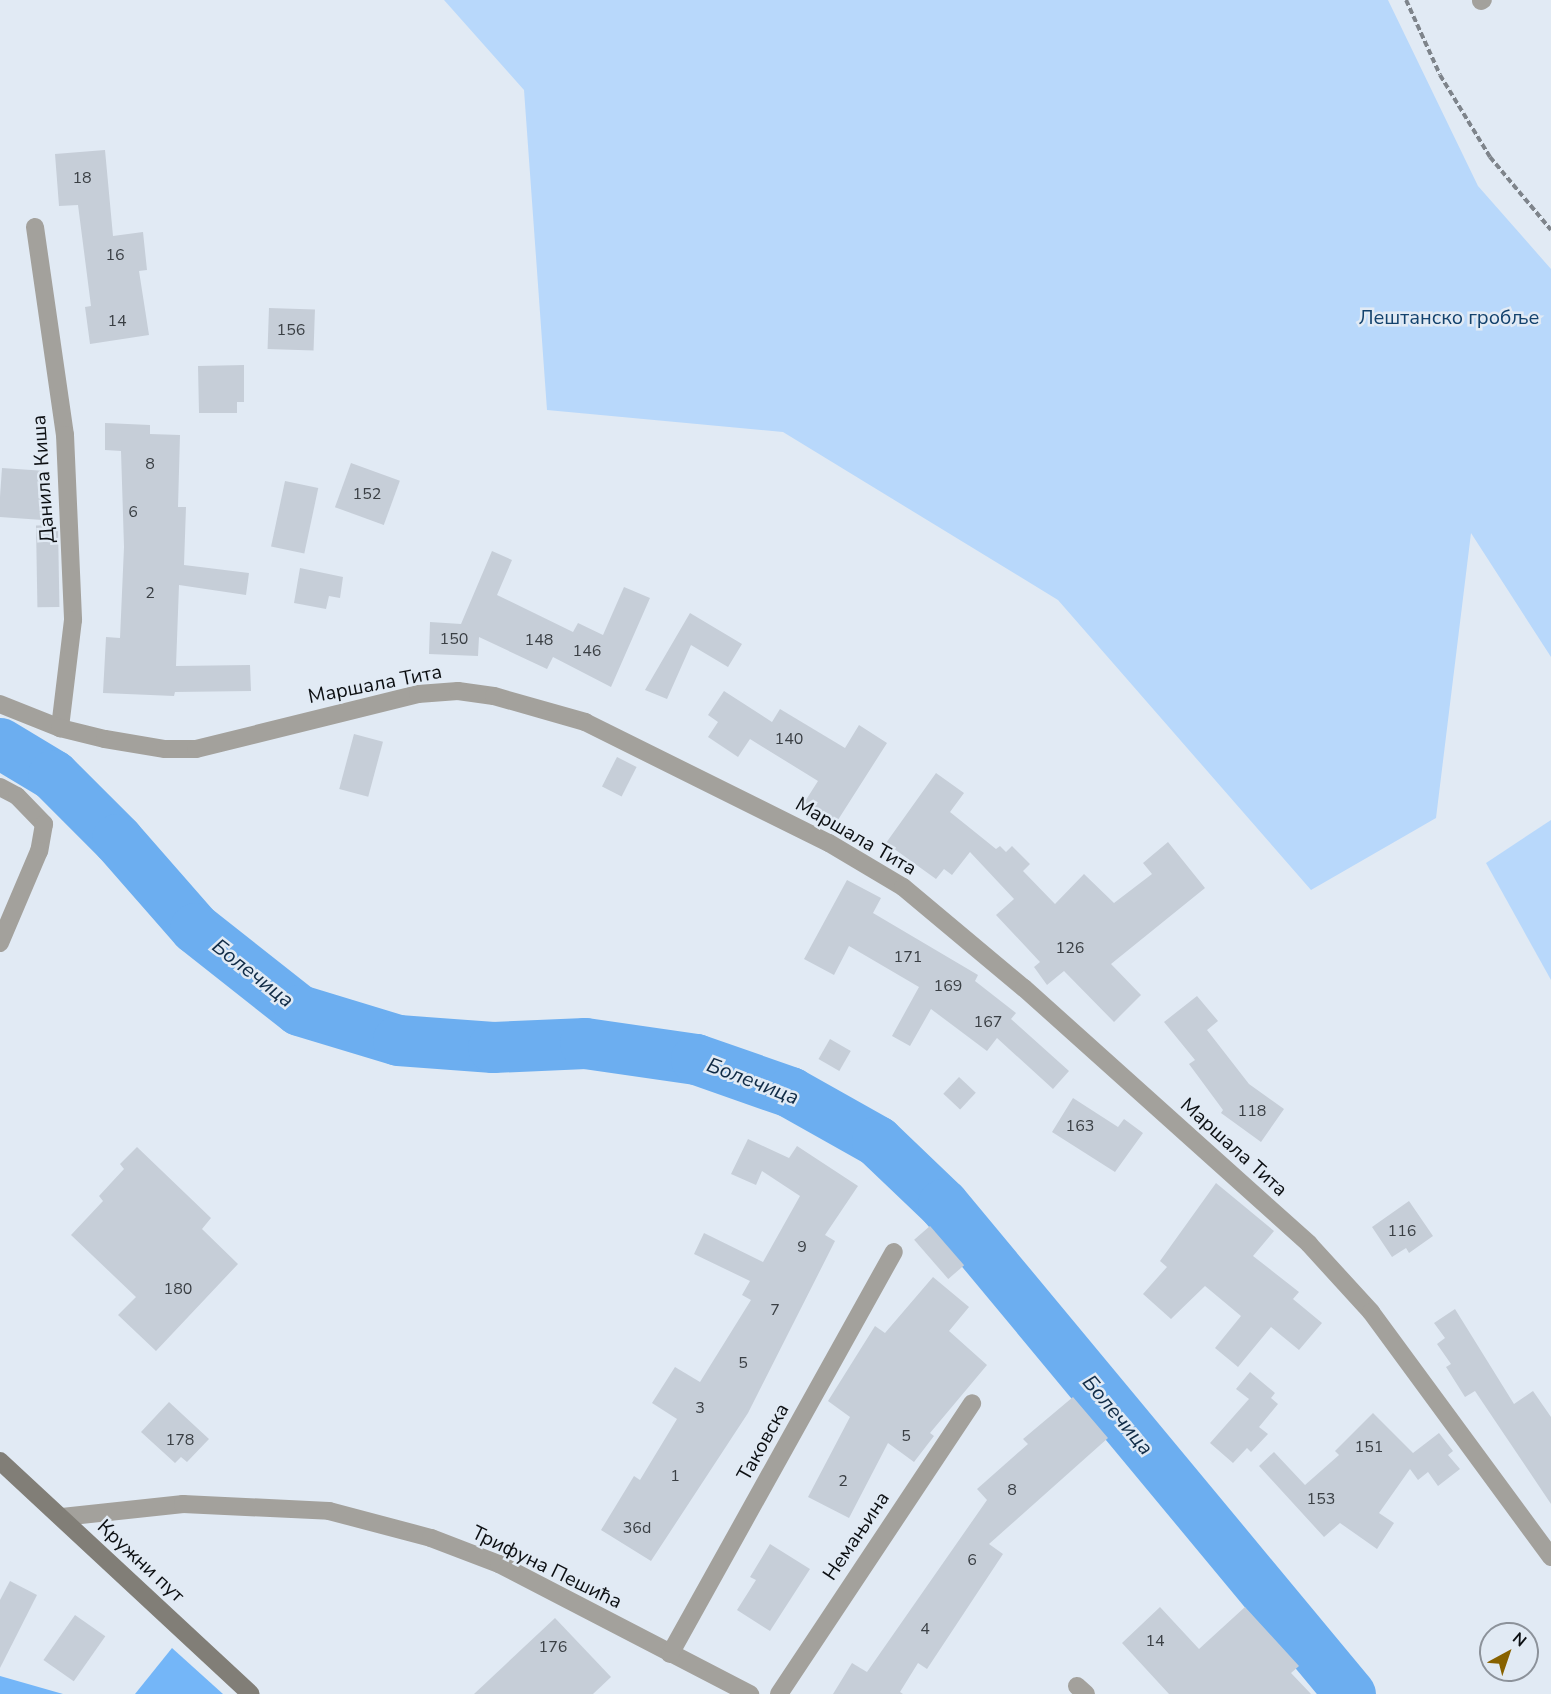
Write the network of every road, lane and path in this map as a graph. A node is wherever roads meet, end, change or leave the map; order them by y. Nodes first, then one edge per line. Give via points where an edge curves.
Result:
1 (1406, 0) edge
2 (35, 227) dead end
3 (1551, 230) edge
4 (0, 704) edge
5 (60, 728) junction
6 (0, 787) edge
7 (0, 943) edge
8 (894, 1252) dead end
9 (972, 1403) dead end
10 (0, 1461) edge
11 (62, 1517) junction
12 (1551, 1557) edge
13 (670, 1654) junction
14 (251, 1694) edge
15 (750, 1694) edge
16 (779, 1694) edge

1 - 3 path via 1440,75 1490,157
2 - 5 street, Данила Киша via 66,446 74,620
4 - 5 street, Маршала Тита
5 - 12 street, Маршала Тита via 165,749 196,749 418,694 476,694 539,706 585,722 830,843 912,894 1024,988 1309,1244 1371,1312
6 - 7 street via 17,796 44,824 39,851
8 - 13 street, Таковска
9 - 16 street, Немањина
10 - 11 main road, Кружни пут
11 - 13 street, Трифуна Пешића via 183,1504 329,1511 431,1538 499,1564
11 - 14 main road, Кружни пут
13 - 15 street, Трифуна Пешића

